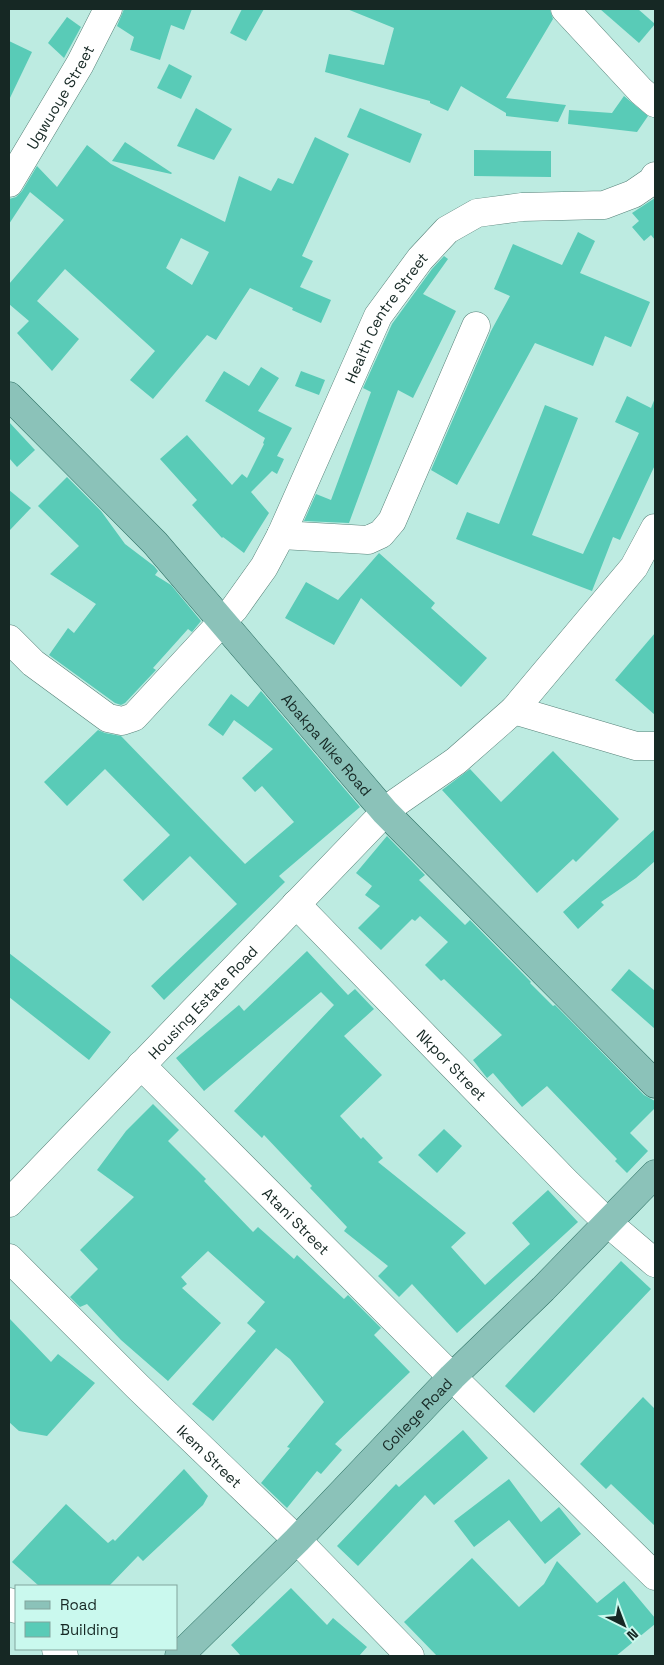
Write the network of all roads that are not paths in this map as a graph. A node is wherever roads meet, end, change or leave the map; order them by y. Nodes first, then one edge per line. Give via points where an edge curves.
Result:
1 (108, 9) edge
2 (565, 9) edge
3 (655, 103) edge
4 (655, 176) edge
5 (9, 183) edge
6 (476, 326) dead end
7 (9, 375) edge
8 (9, 396) edge
9 (655, 528) edge
10 (281, 535) junction
11 (228, 615) junction
12 (9, 639) edge
13 (514, 710) junction
14 (655, 746) edge
15 (391, 807) junction
16 (296, 904) junction
17 (655, 1058) edge
18 (141, 1065) junction
19 (655, 1084) edge
20 (655, 1174) edge
21 (9, 1203) edge
22 (608, 1223) junction
23 (9, 1258) edge
24 (655, 1262) edge
25 (452, 1377) junction
26 (297, 1540) junction
27 (655, 1576) edge
28 (179, 1656) edge
29 (410, 1656) edge

1 - 5 street, Ugwuoye Street via 80,64
2 - 3 street
4 - 10 street, Health Centre Street via 633,194 604,205 522,206 477,213 447,230 420,259 378,316
6 - 10 street via 392,520 381,534 368,540
7 - 11 main road, Abakpa Nike Road via 102,469
8 - 11 main road, Abakpa Nike Road
9 - 13 street, Housing Estate Road via 634,567
10 - 11 street, Health Centre Street via 264,567
11 - 12 street, Health Centre Street via 134,717 122,721 108,718 32,663
11 - 15 main road, Abakpa Nike Road
13 - 14 street via 636,746
13 - 15 street, Housing Estate Road via 456,761
15 - 16 street, Housing Estate Road
15 - 17 main road, Abakpa Nike Road
15 - 19 main road, Abakpa Nike Road
16 - 18 street, Housing Estate Road
16 - 22 street, Nkpor Street
18 - 21 street, Housing Estate Road
18 - 25 street, Atani Street
20 - 22 main road, College Road
22 - 24 street, Nkpor Street
22 - 25 main road, College Road
23 - 26 street, Ikem Street
25 - 26 main road, College Road
25 - 27 street, Atani Street
26 - 28 main road, College Road
26 - 29 street, Ikem Street

